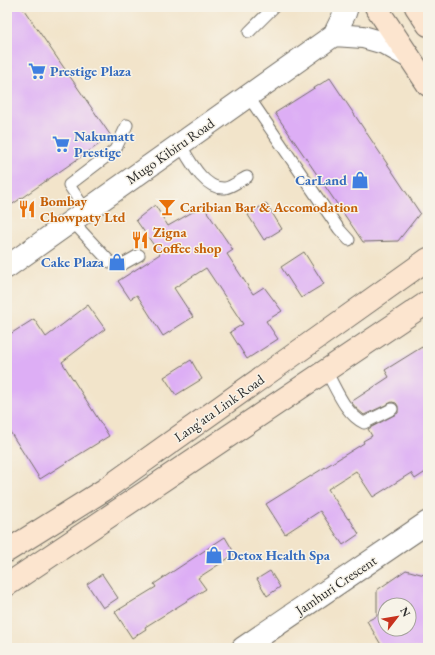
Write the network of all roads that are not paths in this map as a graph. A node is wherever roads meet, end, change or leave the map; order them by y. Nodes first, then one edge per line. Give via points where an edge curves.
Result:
1 (274, 7) edge
2 (347, 7) edge
3 (376, 7) edge
4 (416, 7) edge
5 (428, 25) edge
6 (249, 32) dead end
7 (334, 35) junction
8 (409, 57) junction
9 (428, 85) edge
10 (248, 96) junction
11 (127, 125) dead end
12 (180, 144) junction
13 (247, 177) dead end
14 (79, 216) junction
15 (349, 240) dead end
16 (139, 255) dead end
17 (428, 259) edge
18 (7, 267) edge
19 (428, 302) edge
20 (326, 371) junction
21 (392, 409) dead end
22 (428, 522) edge
23 (7, 551) edge
24 (7, 585) edge
25 (243, 648) edge

1 - 6 lane
2 - 7 street
3 - 8 main road
4 - 5 main road
7 - 8 street via 363,37 384,43
7 - 10 street, Mugo Kibiru Road
8 - 9 main road
10 - 12 street, Mugo Kibiru Road
10 - 15 lane
11 - 14 lane via 115,150 68,185
12 - 13 lane via 205,181 218,188 226,188
12 - 14 street, Mugo Kibiru Road
14 - 16 lane via 110,262 124,264
14 - 18 street, Mugo Kibiru Road
17 - 23 main road, Lang'ata Link Road via 104,490
19 - 20 main road, Lang'ata Link Road
20 - 21 lane via 347,408 359,421 364,423
20 - 24 main road, Lang'ata Link Road
22 - 25 street, Jamhuri Crescent

